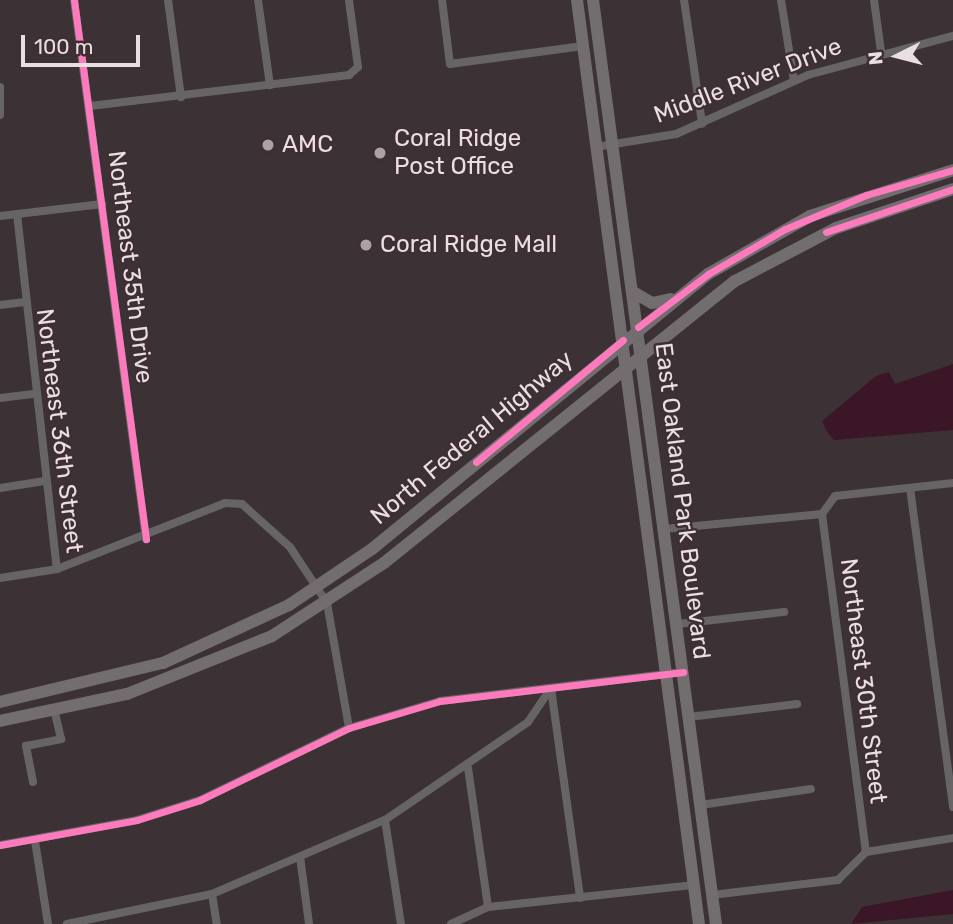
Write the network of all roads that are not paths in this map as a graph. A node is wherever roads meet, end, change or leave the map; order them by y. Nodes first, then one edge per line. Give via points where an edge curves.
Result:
1 (74, 0) edge
2 (168, 0) edge
3 (258, 0) edge
4 (349, 0) edge
5 (442, 0) edge
6 (577, 0) edge
7 (593, 0) edge
8 (684, 0) edge
9 (781, 0) edge
10 (874, 0) edge
11 (580, 23) junction
12 (598, 34) junction
13 (953, 36) edge
14 (583, 46) junction
15 (881, 51) junction
16 (601, 58) junction
17 (794, 81) junction
18 (270, 85) junction
19 (0, 87) edge
20 (181, 97) junction
21 (90, 106) junction
22 (0, 115) edge
23 (702, 124) junction
24 (612, 145) junction
25 (596, 147) junction
26 (953, 170) edge
27 (953, 189) edge
28 (103, 204) junction
29 (841, 204) junction
30 (17, 214) junction
31 (0, 216) edge
32 (826, 232) junction
33 (633, 292) junction
34 (672, 299) junction
35 (23, 302) junction
36 (0, 305) edge
37 (638, 327) junction
38 (622, 340) junction
39 (642, 352) junction
40 (625, 367) junction
41 (34, 394) junction
42 (0, 398) edge
43 (515, 429) junction
44 (476, 462) junction
45 (487, 479) junction
46 (44, 481) junction
47 (953, 483) edge
48 (0, 488) edge
49 (910, 488) junction
50 (468, 495) junction
51 (643, 507) junction
52 (822, 514) junction
53 (663, 524) junction
54 (146, 539) junction
55 (57, 569) junction
56 (0, 578) edge
57 (319, 587) junction
58 (327, 603) junction
59 (784, 612) dead end
60 (678, 624) junction
61 (684, 673) junction
62 (665, 674) junction
63 (78, 688) junction
64 (551, 688) junction
65 (0, 702) edge
66 (797, 704) dead end
67 (55, 712) junction
68 (689, 717) junction
69 (0, 721) edge
70 (349, 728) junction
71 (468, 768) junction
72 (33, 782) dead end
73 (811, 789) dead end
74 (701, 805) junction
75 (953, 807) edge
76 (385, 820) junction
77 (953, 838) edge
78 (35, 841) junction
79 (0, 845) edge
80 (866, 852) junction
81 (300, 857) junction
82 (695, 885) junction
83 (212, 894) junction
84 (712, 895) junction
85 (580, 898) junction
86 (488, 907) junction
87 (48, 924) edge
88 (67, 924) edge
89 (217, 924) edge
90 (309, 924) edge
91 (401, 924) edge
92 (451, 924) edge
93 (699, 924) edge
94 (716, 924) edge

1 - 21 street, Northeast 35th Drive
2 - 20 street
3 - 18 street
4 - 18 street via 358,67 349,75
5 - 14 street via 450,64
6 - 11 main road, East Oakland Park Boulevard
7 - 12 main road, East Oakland Park Boulevard
8 - 23 street
9 - 17 street
10 - 15 street
11 - 12 main road
11 - 14 main road, East Oakland Park Boulevard
12 - 16 main road, East Oakland Park Boulevard
13 - 15 street, Middle River Drive
14 - 16 main road
14 - 25 main road, East Oakland Park Boulevard
15 - 17 street, Middle River Drive
16 - 24 main road, East Oakland Park Boulevard
17 - 23 street, Middle River Drive
18 - 20 street
19 - 22 street
20 - 21 street
21 - 28 street, Northeast 35th Drive
23 - 24 street, Middle River Drive
24 - 25 street, Middle River Drive
24 - 33 main road, East Oakland Park Boulevard
25 - 38 main road, East Oakland Park Boulevard
26 - 29 main road, North Federal Highway
27 - 32 main road, North Federal Highway
28 - 30 street
28 - 54 street, Northeast 35th Drive
29 - 32 main road via 828,216
29 - 34 main road, North Federal Highway via 757,243
30 - 31 street
30 - 35 street, Northeast 36th Street
32 - 39 main road, North Federal Highway via 736,281
33 - 34 main road via 652,303
33 - 37 main road, East Oakland Park Boulevard
34 - 37 main road, North Federal Highway
35 - 36 street
35 - 41 street, Northeast 36th Street
37 - 38 main road, North Federal Highway
37 - 39 main road, East Oakland Park Boulevard
38 - 40 main road, East Oakland Park Boulevard
38 - 43 main road, North Federal Highway
39 - 40 main road, North Federal Highway
39 - 53 main road, East Oakland Park Boulevard
40 - 45 main road, North Federal Highway
40 - 51 main road, East Oakland Park Boulevard
41 - 42 street
41 - 46 street, Northeast 36th Street
43 - 44 main road, North Federal Highway
43 - 45 main road via 512,441 491,459
44 - 50 main road
44 - 57 main road, North Federal Highway
45 - 50 main road, North Federal Highway
46 - 48 street
46 - 55 street, Northeast 36th Street
47 - 49 street
49 - 52 street via 835,496
49 - 75 street
50 - 58 main road, North Federal Highway
51 - 53 main road
51 - 62 main road, East Oakland Park Boulevard
52 - 53 street
52 - 80 street, Northeast 30th Street
53 - 60 main road, East Oakland Park Boulevard
54 - 55 street
54 - 57 street via 229,502 243,503 265,522
55 - 56 street
57 - 58 street
57 - 63 main road, North Federal Highway via 192,652
58 - 67 main road, North Federal Highway via 220,662
58 - 70 street
59 - 60 street
60 - 61 main road, East Oakland Park Boulevard
61 - 62 street
61 - 68 main road, East Oakland Park Boulevard
62 - 64 street
62 - 82 main road, East Oakland Park Boulevard
63 - 65 main road, North Federal Highway
63 - 67 main road
64 - 70 street via 440,701
64 - 71 street via 528,722
64 - 85 street
66 - 68 street
67 - 69 main road, North Federal Highway
67 - 72 street via 61,739 26,746
68 - 74 main road, East Oakland Park Boulevard
70 - 78 street via 200,800
71 - 76 street
71 - 86 street
73 - 74 street
74 - 84 main road, East Oakland Park Boulevard
76 - 81 street
76 - 91 street
77 - 80 street
78 - 79 street
78 - 87 street
80 - 84 street via 838,880
81 - 83 street
81 - 90 street
82 - 84 main road
82 - 85 street
82 - 93 main road, East Oakland Park Boulevard
83 - 88 street
83 - 89 street
84 - 94 main road, East Oakland Park Boulevard
85 - 86 street
86 - 92 street

